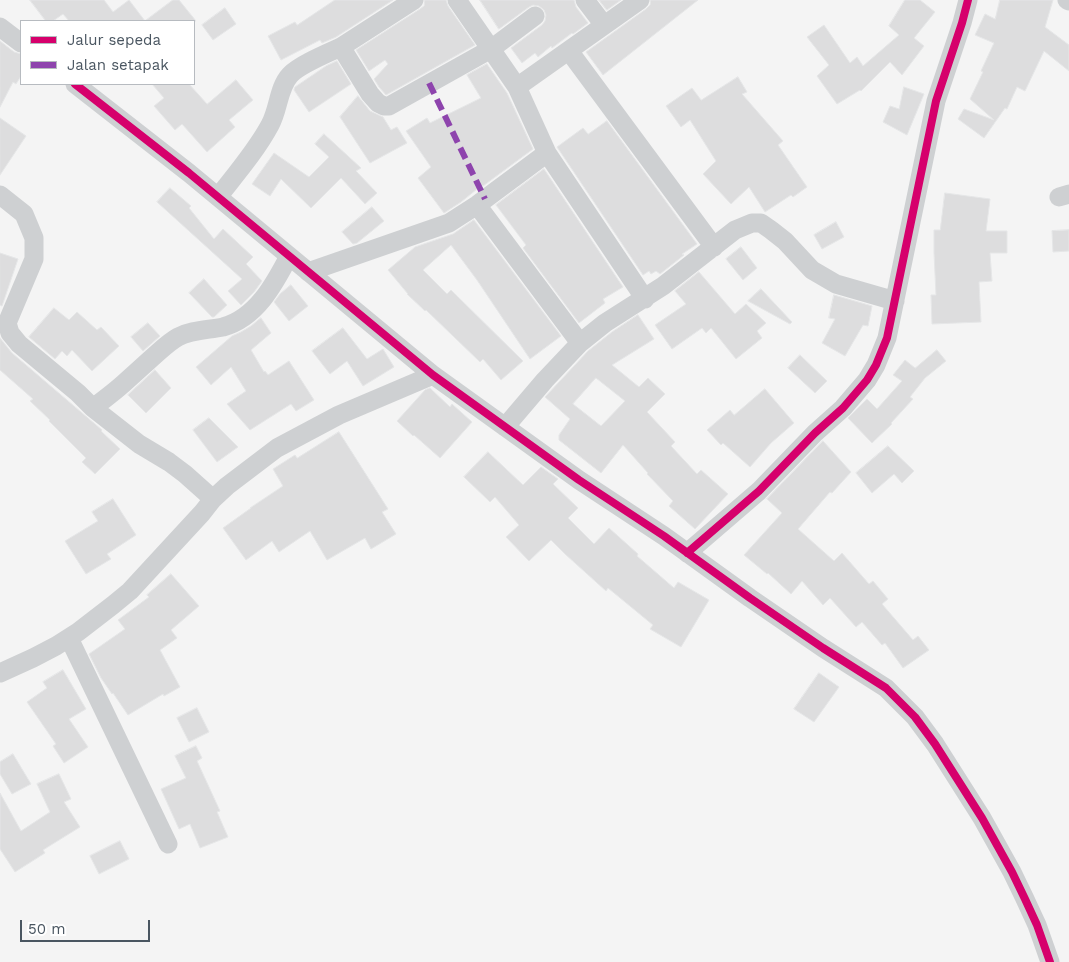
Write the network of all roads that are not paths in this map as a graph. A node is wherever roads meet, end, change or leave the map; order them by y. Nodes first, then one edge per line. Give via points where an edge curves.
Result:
1 (414, 0) edge
2 (457, 0) edge
3 (585, 0) edge
4 (640, 0) edge
5 (968, 0) edge
6 (535, 16) dead end
7 (604, 26) junction
8 (0, 27) edge
9 (20, 42) edge
10 (340, 47) junction
11 (491, 49) junction
12 (570, 51) junction
13 (76, 85) edge
14 (517, 87) junction
15 (547, 152) junction
16 (0, 195) edge
17 (218, 197) junction
18 (477, 205) junction
19 (714, 247) junction
20 (289, 256) junction
21 (308, 272) junction
22 (645, 298) junction
23 (895, 302) junction
24 (580, 343) junction
25 (433, 375) junction
26 (93, 408) junction
27 (505, 427) junction
28 (213, 499) junction
29 (687, 553) junction
30 (69, 638) junction
31 (0, 673) edge
32 (168, 844) dead end
33 (1050, 962) edge

1 - 10 street
2 - 11 street
3 - 7 street
4 - 7 street
5 - 23 street via 936,101
6 - 11 street
7 - 12 street
8 - 9 street
10 - 11 street via 370,94 384,106
10 - 17 street via 290,76 282,87 271,124
11 - 14 street
12 - 14 street
12 - 19 street
13 - 17 street
14 - 15 street
15 - 18 street
15 - 22 street
16 - 26 street via 24,214 34,238 34,259 7,323 10,333
17 - 20 street
18 - 21 street via 439,227
18 - 24 street
19 - 22 street
19 - 23 street via 735,230 761,223 812,270 836,284
20 - 21 street
20 - 26 street via 268,292 243,318 226,326 188,333 167,343
21 - 25 street
22 - 24 street
23 - 29 street via 887,338 867,380 759,491
24 - 27 street
25 - 27 street
25 - 28 street via 339,415 277,448
26 - 28 street via 185,474
27 - 29 street
28 - 30 street via 130,591
29 - 33 street via 886,688 915,718 935,744 1008,864 1037,925
30 - 31 street
30 - 32 street

